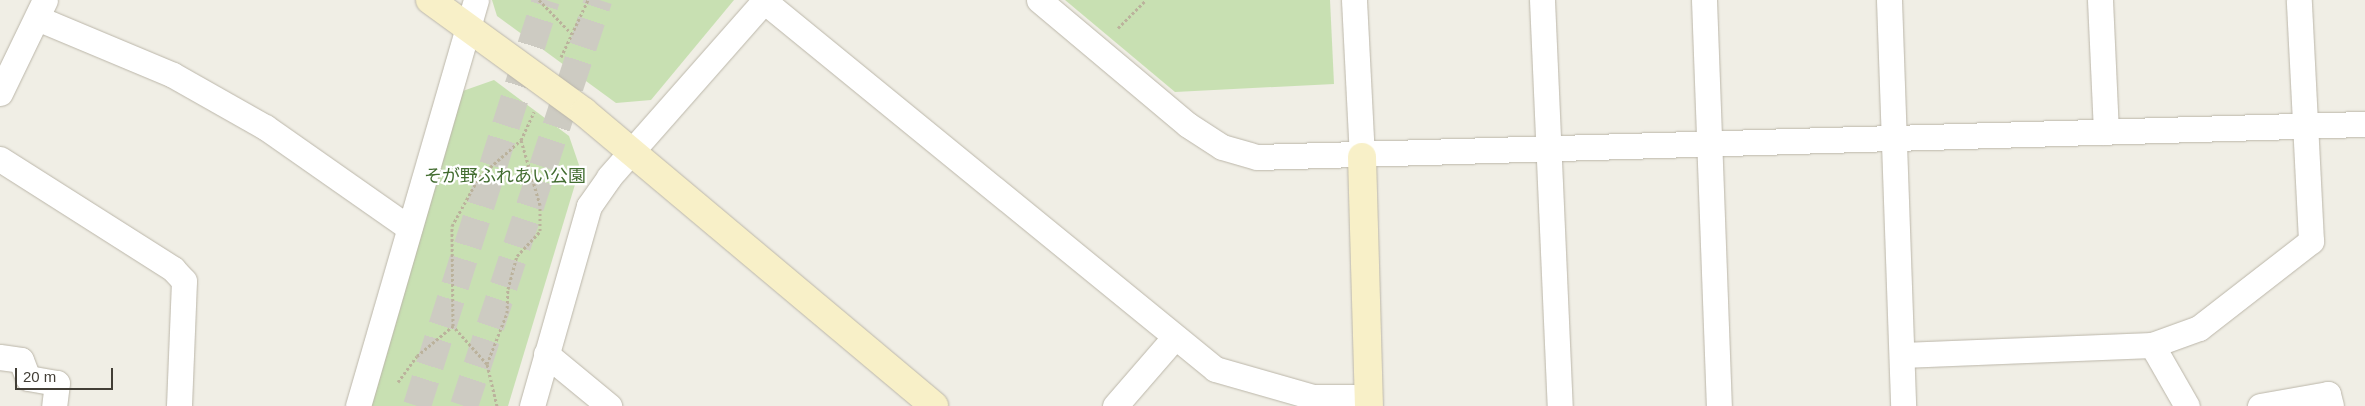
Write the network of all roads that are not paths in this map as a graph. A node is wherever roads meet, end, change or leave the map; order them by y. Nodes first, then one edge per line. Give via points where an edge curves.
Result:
1 (430, 0) edge
2 (764, 0) edge
3 (1039, 0) edge
4 (1354, 0) edge
5 (1542, 0) edge
6 (1704, 0) edge
7 (1889, 0) edge
8 (2100, 0) edge
9 (2299, 0) edge
10 (41, 9) edge
11 (471, 12) edge
12 (8, 54) edge
13 (0, 94) edge
14 (2365, 124) edge
15 (2306, 126) junction
16 (2106, 132) junction
17 (1894, 138) junction
18 (1710, 143) junction
19 (1548, 150) junction
20 (632, 153) junction
21 (1362, 157) junction
22 (0, 159) edge
23 (410, 228) junction
24 (1174, 338) junction
25 (2152, 345) junction
26 (546, 354) junction
27 (1902, 356) junction
28 (0, 357) edge
29 (1369, 402) edge
30 (54, 406) edge
31 (179, 406) edge
32 (358, 406) edge
33 (532, 406) edge
34 (609, 406) edge
35 (934, 406) edge
36 (1115, 406) edge
37 (1560, 406) edge
38 (1719, 406) edge
39 (1904, 406) edge
40 (2187, 406) edge
41 (2260, 406) edge
42 (2331, 406) edge

1 - 11 street
2 - 20 street
2 - 24 street
3 - 21 street via 1188,124 1222,147 1257,157
4 - 21 street
5 - 19 street
6 - 18 street
7 - 17 street
8 - 16 street
9 - 15 street
10 - 12 street
10 - 23 street via 190,84 265,127
11 - 20 street via 546,87
11 - 23 street
12 - 13 street
14 - 15 street
15 - 16 street
15 - 25 street via 2311,241 2199,328
16 - 17 street
17 - 18 street
17 - 27 street
18 - 19 street
18 - 38 street
19 - 21 street
19 - 37 street
20 - 26 street via 589,206
20 - 35 street
21 - 29 street
22 - 31 street via 173,269 184,281
23 - 32 street
24 - 29 street via 1214,369 1257,385 1314,397
24 - 36 street
25 - 27 street
25 - 40 street
26 - 33 street
26 - 34 street
27 - 39 street
28 - 30 street via 21,360 28,378 57,383
41 - 42 street via 2328,394

